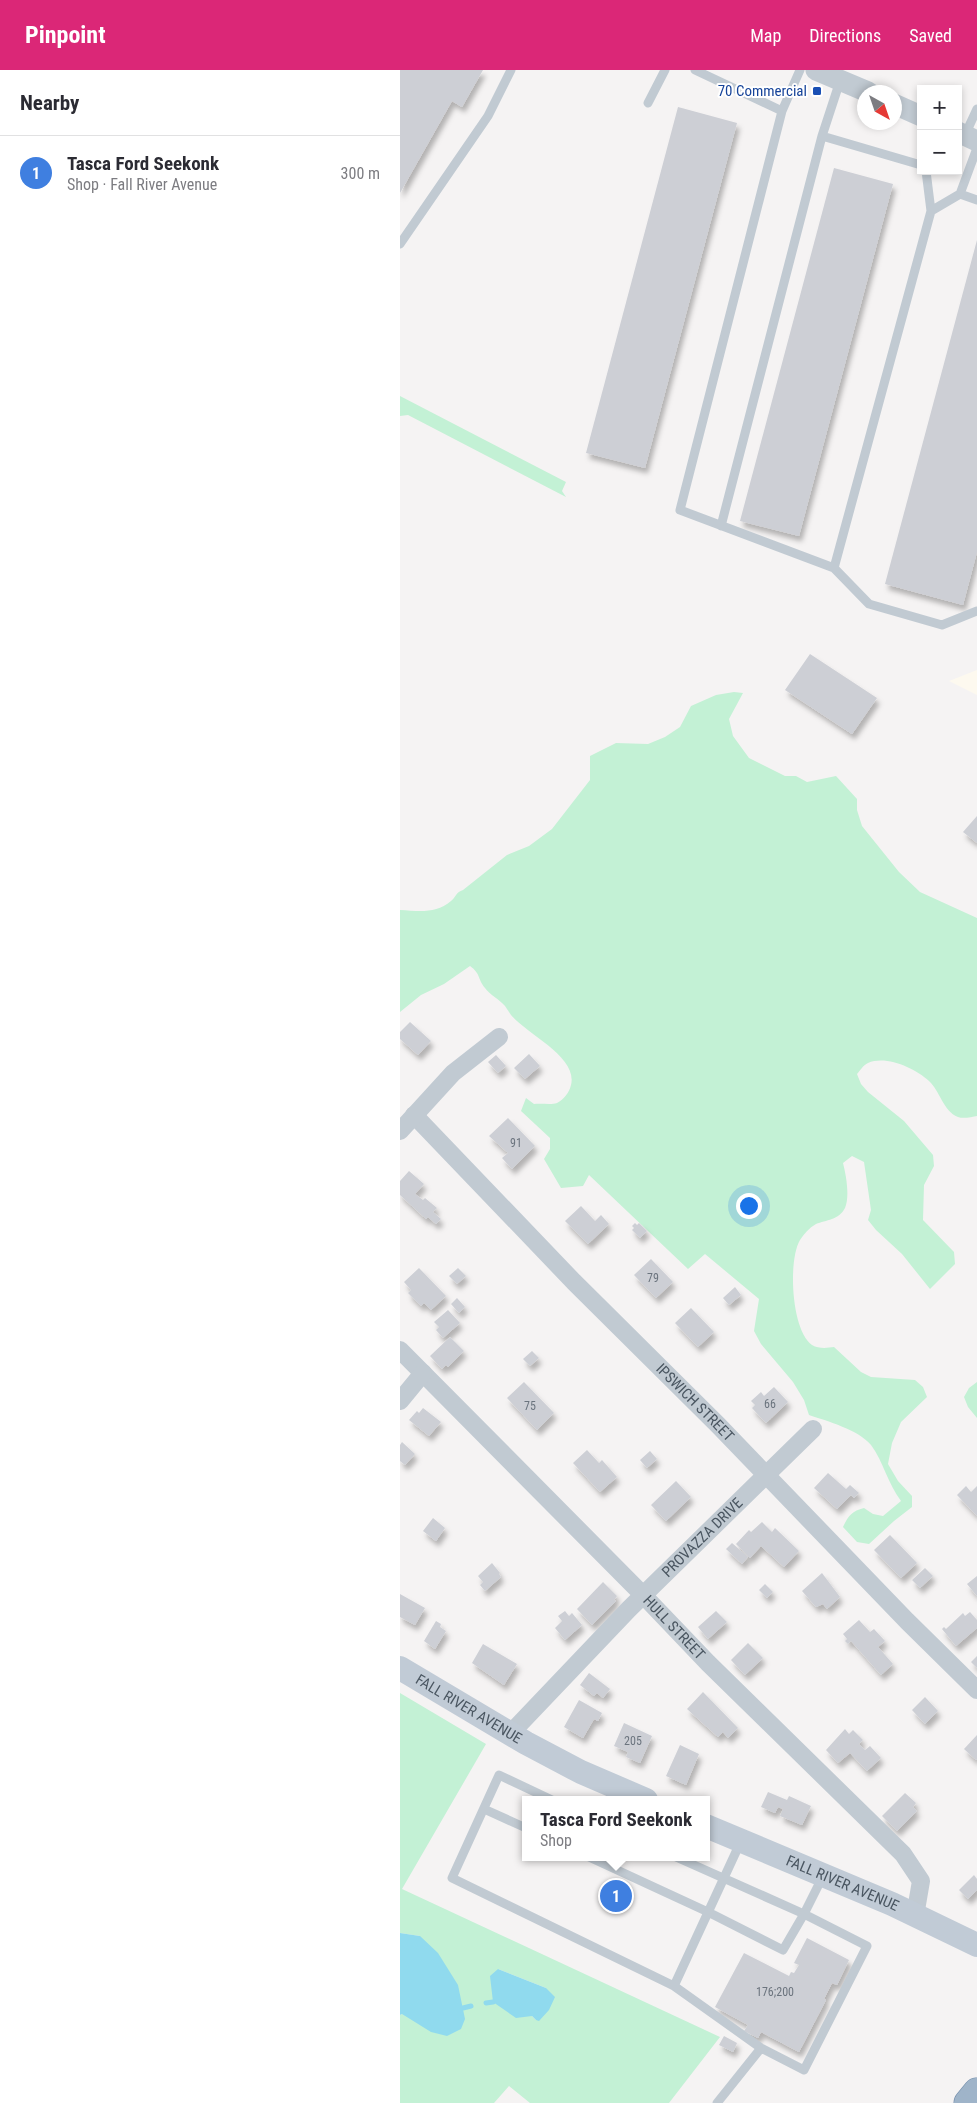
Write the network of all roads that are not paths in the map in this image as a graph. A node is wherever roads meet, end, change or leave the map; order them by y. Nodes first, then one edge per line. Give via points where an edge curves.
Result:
1 (511, 70) edge
2 (665, 70) edge
3 (695, 70) edge
4 (800, 70) edge
5 (816, 70) edge
6 (840, 80) junction
7 (857, 87) edge
8 (648, 103) dead end
9 (902, 108) edge
10 (977, 109) edge
11 (782, 111) junction
12 (917, 114) edge
13 (822, 136) junction
14 (969, 139) edge
15 (917, 164) edge
16 (926, 175) edge
17 (960, 194) junction
18 (977, 200) edge
19 (931, 211) junction
20 (400, 244) edge
21 (721, 526) junction
22 (834, 568) junction
23 (977, 611) edge
24 (499, 1037) dead end
25 (414, 1115) junction
26 (400, 1131) edge
27 (400, 1350) edge
28 (423, 1373) junction
29 (400, 1401) edge
30 (813, 1429) dead end
31 (766, 1475) junction
32 (644, 1596) junction
33 (400, 1668) edge
34 (977, 1690) edge
35 (510, 1734) junction
36 (544, 1796) edge
37 (637, 1796) edge
38 (484, 1809) junction
39 (522, 1826) edge
40 (710, 1828) edge
41 (741, 1841) junction
42 (598, 1861) edge
43 (685, 1861) edge
44 (823, 1875) junction
45 (724, 1879) junction
46 (708, 1912) junction
47 (804, 1914) junction
48 (915, 1916) junction
49 (977, 1945) edge
50 (674, 1986) junction
51 (761, 2048) junction
52 (977, 2092) edge
53 (717, 2103) edge
54 (968, 2103) edge

1 - 20 lane via 488,116
2 - 8 lane
3 - 11 lane
4 - 11 lane
5 - 6 street
6 - 7 street
6 - 13 lane
9 - 12 street
10 - 14 lane
11 - 21 lane via 680,510
13 - 15 lane
13 - 21 lane
14 - 17 lane
16 - 19 lane
17 - 18 lane
17 - 19 lane
19 - 22 lane
21 - 22 lane
22 - 23 lane via 869,604 942,624
24 - 25 street via 453,1073
25 - 26 street
25 - 31 street, IPSWICH STREET
27 - 28 street, HULL STREET
28 - 29 street
28 - 32 street, HULL STREET
30 - 31 street, PROVAZZA DRIVE
31 - 32 street, PROVAZZA DRIVE
31 - 34 street, IPSWICH STREET
32 - 35 street, PROVAZZA DRIVE
32 - 48 street, HULL STREET via 903,1854 921,1881
33 - 35 main road, FALL RIVER AVENUE
35 - 37 main road, FALL RIVER AVENUE via 581,1772
36 - 38 lane via 499,1775
38 - 39 lane
38 - 50 lane via 452,1878
40 - 41 main road, FALL RIVER AVENUE
41 - 44 main road, FALL RIVER AVENUE
41 - 45 lane
42 - 46 lane
43 - 45 lane
44 - 47 lane
44 - 48 main road, FALL RIVER AVENUE
45 - 46 lane
45 - 47 lane
46 - 47 lane via 783,1950
46 - 50 lane
47 - 51 lane via 867,1946 804,2070
48 - 49 main road, FALL RIVER AVENUE
50 - 51 lane
51 - 53 lane
52 - 54 highway

